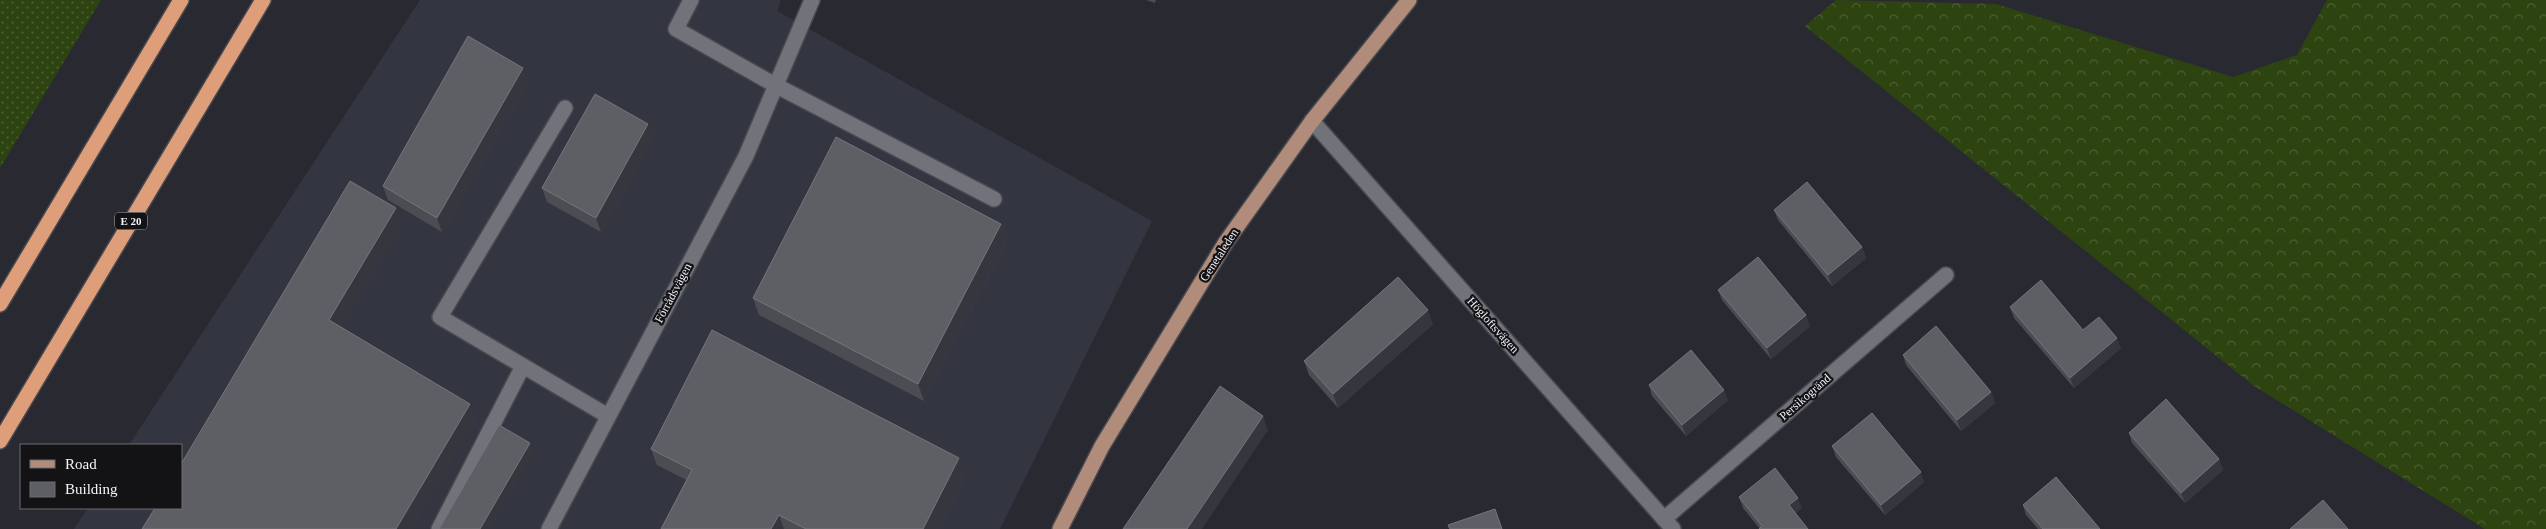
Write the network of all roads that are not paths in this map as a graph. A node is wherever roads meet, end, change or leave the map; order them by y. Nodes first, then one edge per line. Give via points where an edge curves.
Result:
1 (181, 0) edge
2 (263, 0) edge
3 (692, 0) edge
4 (812, 0) edge
5 (1408, 0) edge
6 (775, 85) junction
7 (565, 108) dead end
8 (1312, 121) junction
9 (994, 199) dead end
10 (1946, 275) dead end
11 (0, 304) edge
12 (523, 366) junction
13 (608, 416) junction
14 (0, 441) edge
15 (1669, 524) edge
16 (440, 529) edge
17 (548, 529) edge
18 (1060, 529) edge

1 - 11 highway
2 - 14 highway, E 20
3 - 6 street via 676,29
4 - 6 street, Förrådsvägen
5 - 8 main road, Genetaleden
6 - 9 street
6 - 13 street, Förrådsvägen via 746,156
7 - 12 street via 440,317
8 - 15 street, Högloftsvägen
8 - 18 main road, Genetaleden via 1226,242 1102,446
10 - 15 street, Persikogränd
12 - 13 street
12 - 16 street
13 - 17 street, Förrådsvägen

